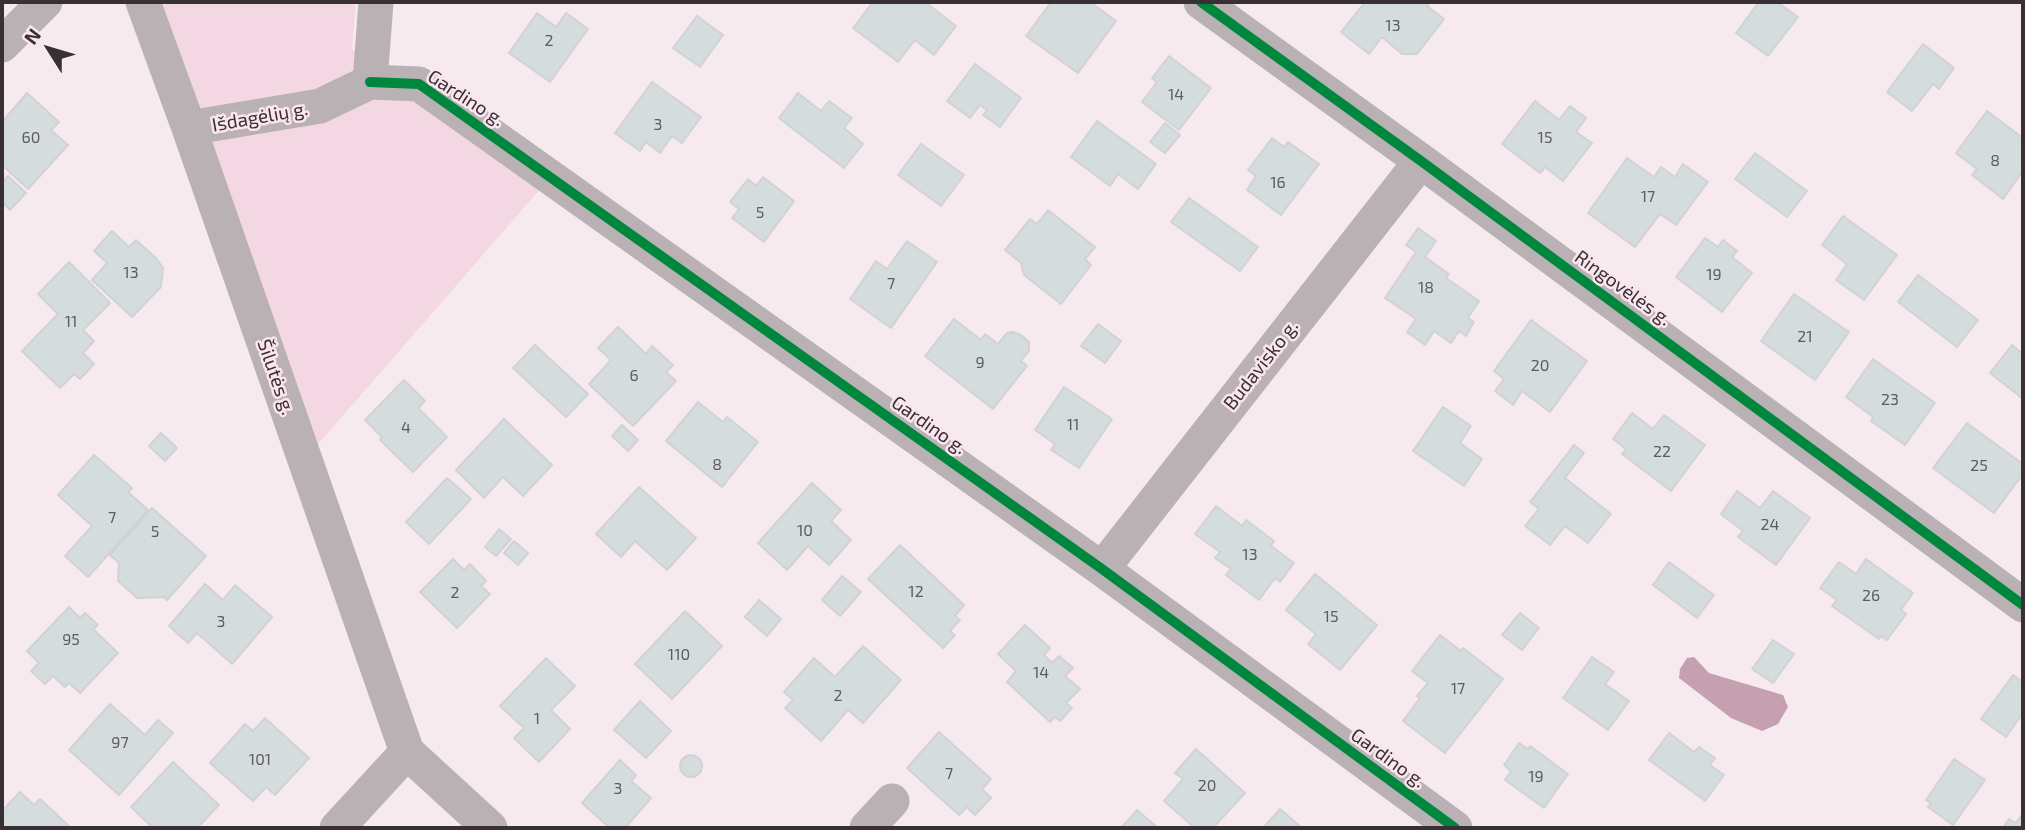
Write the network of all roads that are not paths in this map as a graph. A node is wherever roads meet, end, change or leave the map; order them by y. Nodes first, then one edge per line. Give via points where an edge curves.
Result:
1 (45, 2) edge
2 (143, 2) edge
3 (376, 2) edge
4 (1201, 2) edge
5 (2, 45) edge
6 (370, 82) junction
7 (190, 128) junction
8 (1421, 161) junction
9 (1101, 569) junction
10 (2023, 605) edge
11 (407, 752) junction
12 (892, 801) dead end
13 (337, 828) edge
14 (490, 828) edge
15 (867, 828) edge
16 (1455, 828) edge

1 - 5 street
2 - 7 street, Šilutės g.
3 - 6 street
4 - 8 street, Ringovėlės g.
6 - 7 street, Išdagėlių g. via 320,106
6 - 9 street, Gardino g. via 419,84
7 - 11 street, Šilutės g.
8 - 9 street, Budavisko g.
8 - 10 street, Ringovėlės g.
9 - 16 street, Gardino g.
11 - 13 street
11 - 14 street
12 - 15 street

